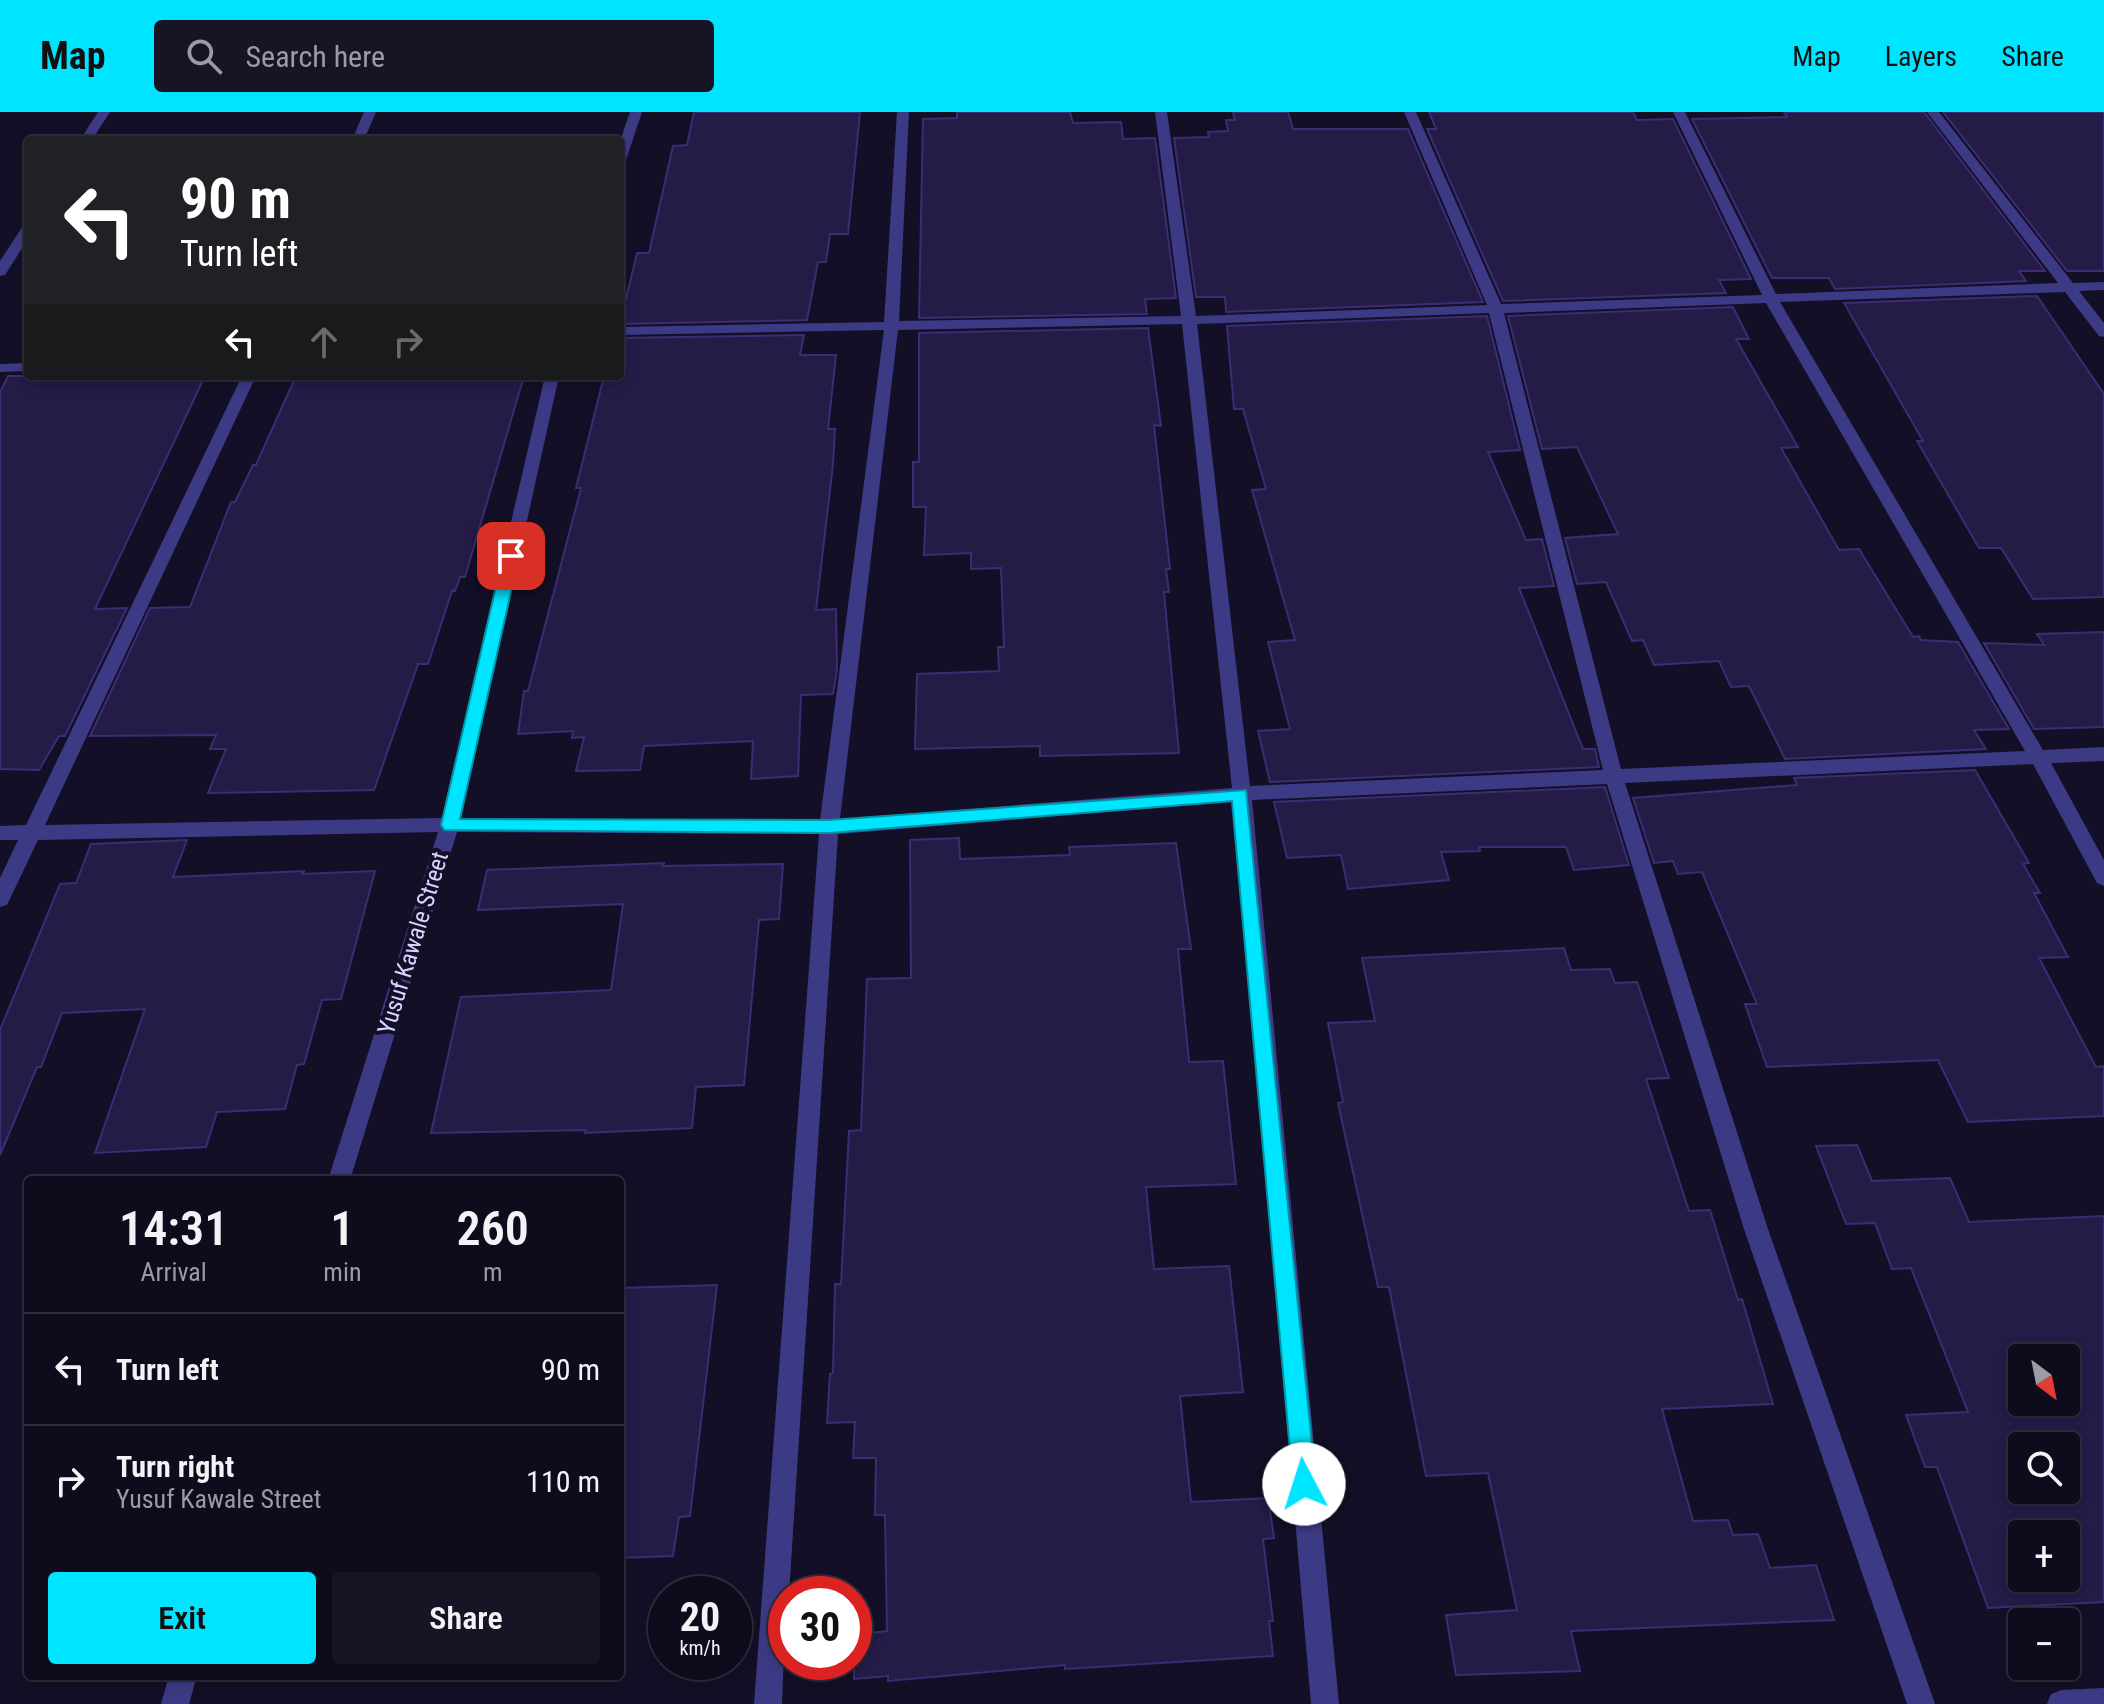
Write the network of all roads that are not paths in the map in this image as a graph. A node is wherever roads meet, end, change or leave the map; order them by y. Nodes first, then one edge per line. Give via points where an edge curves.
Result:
1 (104, 112) edge
2 (370, 112) edge
3 (636, 112) edge
4 (903, 112) edge
5 (1161, 112) edge
6 (1410, 112) edge
7 (1679, 112) edge
8 (1933, 112) edge
9 (89, 136) edge
10 (360, 136) edge
11 (624, 148) edge
12 (24, 235) edge
13 (0, 272) edge
14 (2104, 286) edge
15 (2069, 287) junction
16 (1770, 297) junction
17 (1495, 307) junction
18 (1191, 320) junction
19 (891, 328) junction
20 (624, 331) edge
21 (2104, 333) edge
22 (24, 367) edge
23 (0, 368) edge
24 (247, 380) edge
25 (551, 380) edge
26 (2104, 754) edge
27 (2038, 757) junction
28 (1614, 777) junction
29 (1240, 794) junction
30 (450, 825) junction
31 (829, 827) junction
32 (34, 831) junction
33 (0, 833) edge
34 (2104, 878) edge
35 (0, 899) edge
36 (340, 1176) edge
37 (182, 1680) edge
38 (2104, 1702) edge
39 (175, 1704) edge
40 (768, 1704) edge
41 (1325, 1704) edge
42 (1921, 1704) edge
43 (2061, 1704) edge

1 - 9 street
2 - 10 street
3 - 11 street
4 - 19 street
5 - 18 street
6 - 17 street
7 - 16 street
8 - 15 street
12 - 13 street
14 - 15 street
15 - 16 street
15 - 21 street
16 - 17 street
16 - 27 street
17 - 18 street
17 - 28 street
18 - 19 street
18 - 29 street
19 - 20 street
19 - 31 street
22 - 23 street
24 - 32 street
25 - 30 street, Yusuf Kawale Street
26 - 27 street
27 - 28 street
27 - 34 street
28 - 29 street
28 - 42 street via 1756,1229
29 - 31 street
29 - 41 street
30 - 31 street
30 - 32 street
30 - 36 street, Yusuf Kawale Street
31 - 40 street
32 - 33 street
32 - 35 street
37 - 39 street
38 - 43 street

